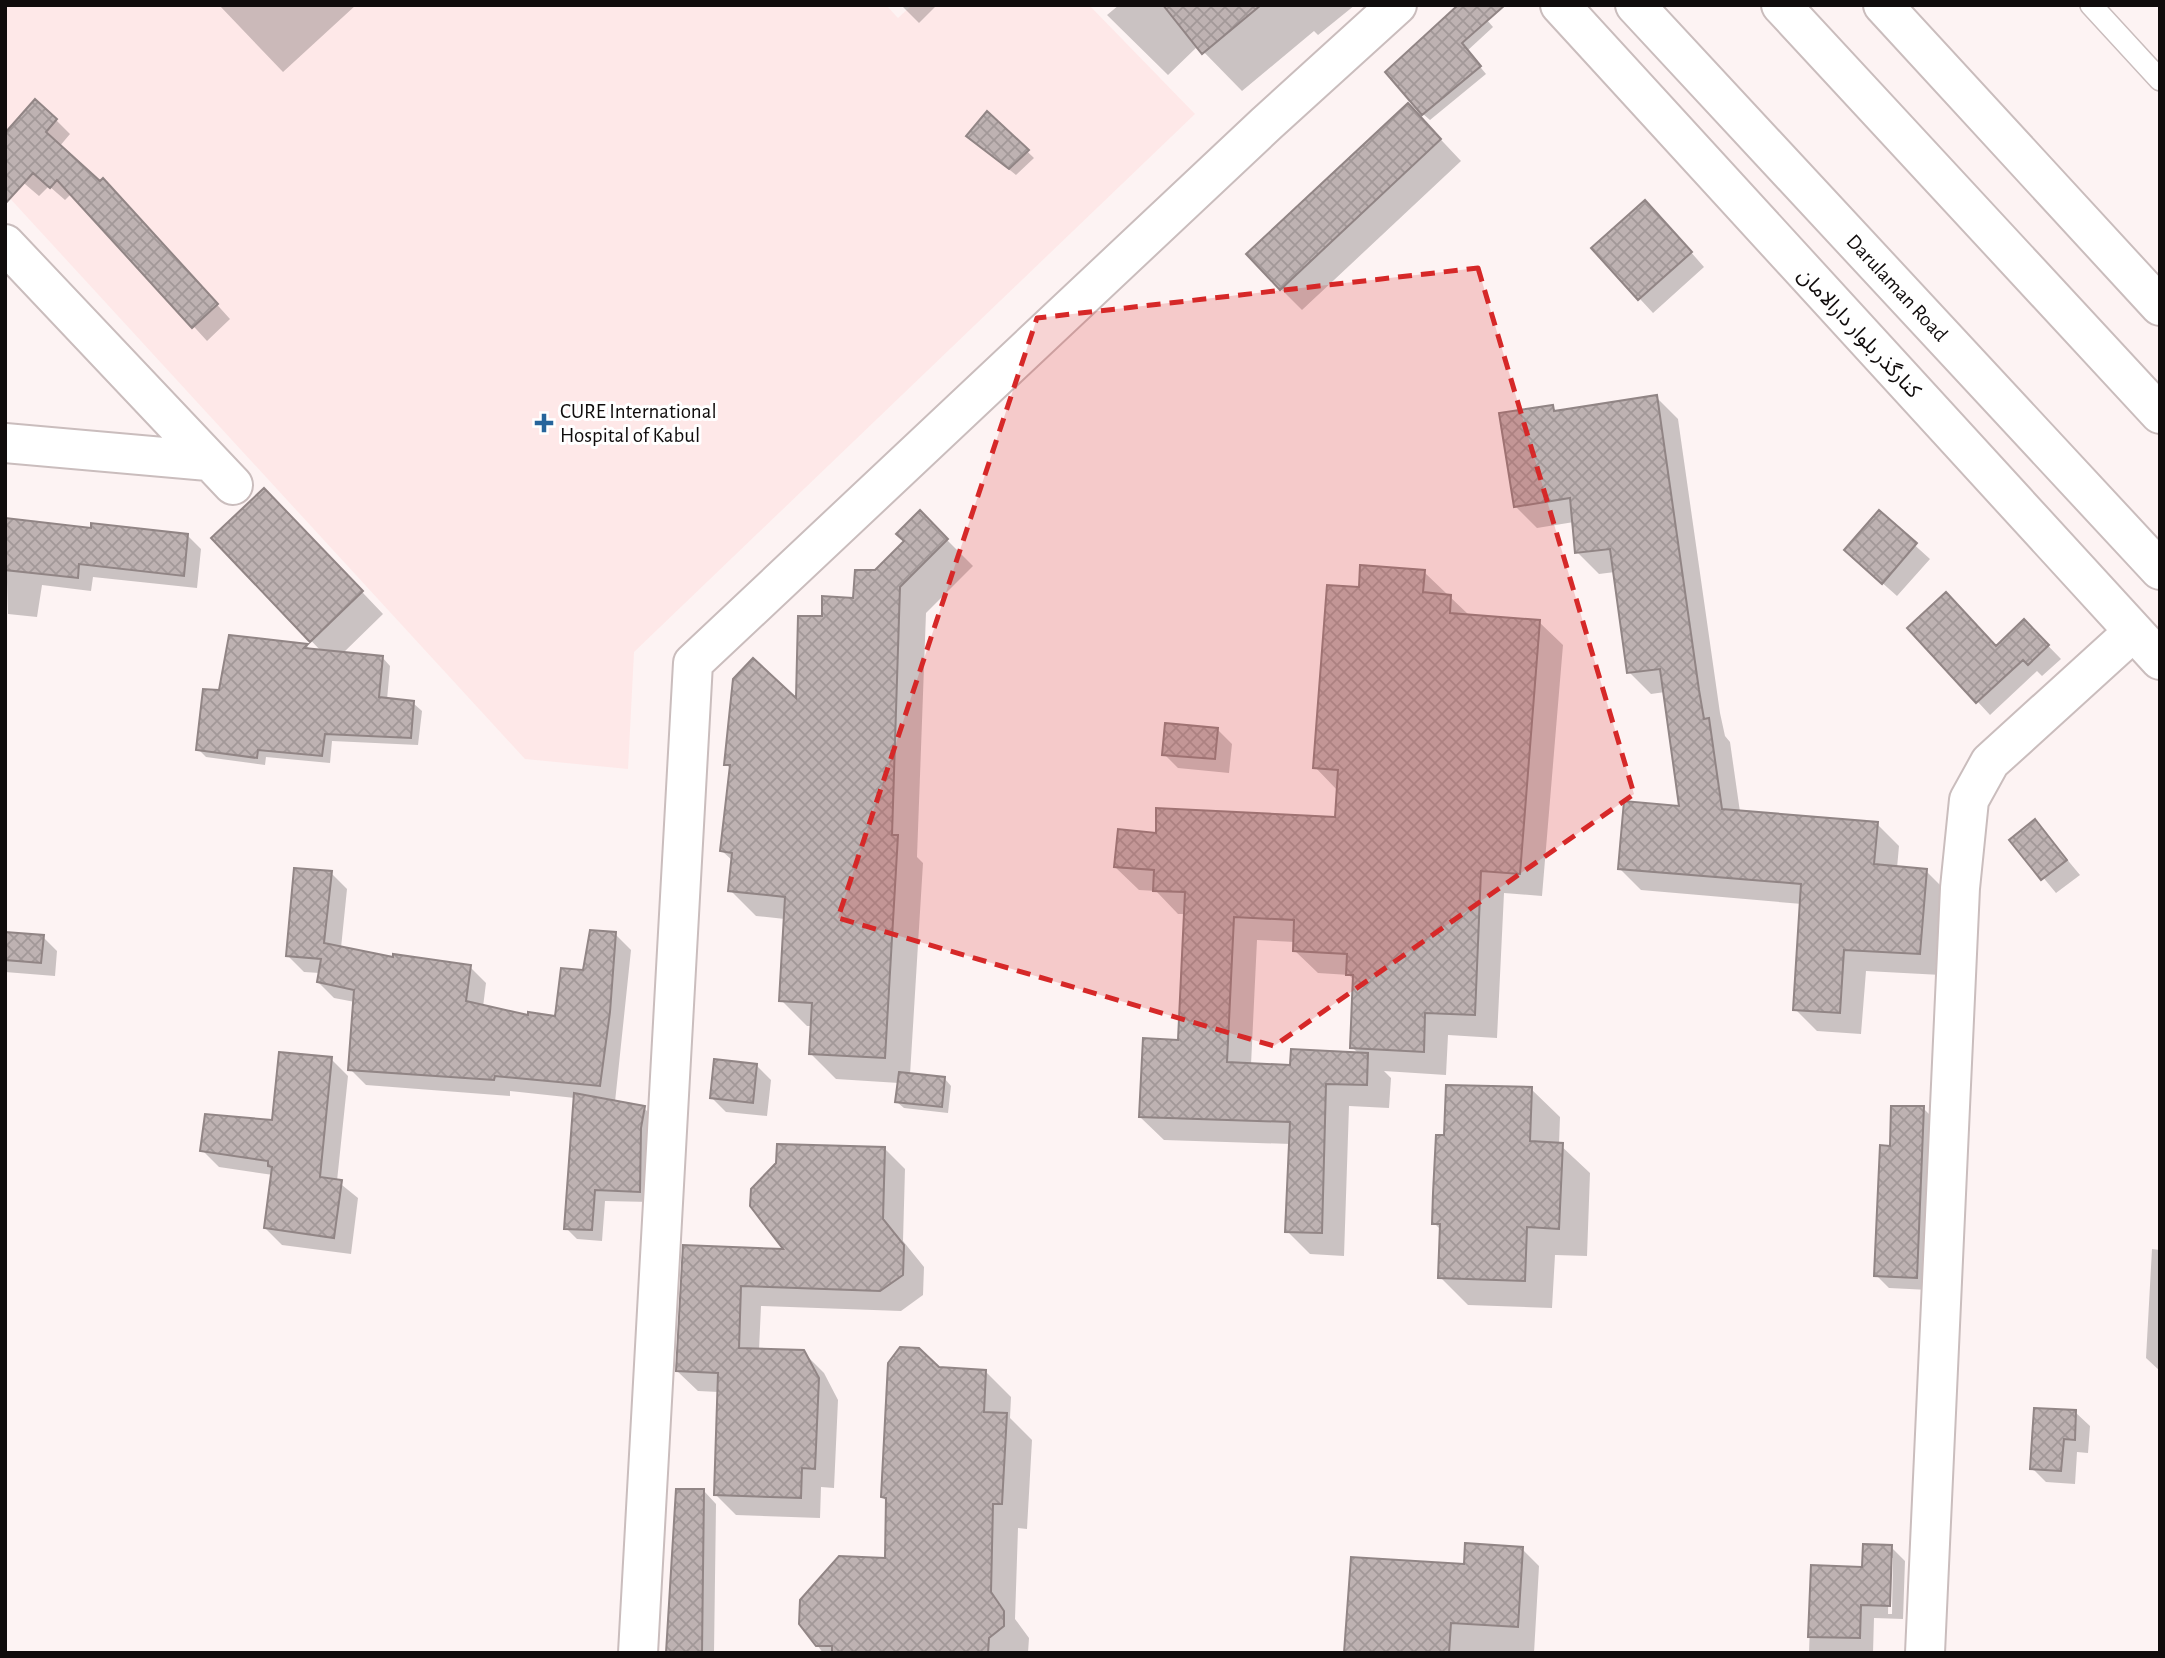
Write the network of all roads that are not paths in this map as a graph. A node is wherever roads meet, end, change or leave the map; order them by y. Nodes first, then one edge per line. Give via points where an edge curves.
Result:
1 (1397, 5) edge
2 (1560, 5) edge
3 (1635, 5) edge
4 (1781, 5) edge
5 (1883, 5) edge
6 (2091, 5) edge
7 (2160, 80) edge
8 (5, 244) edge
9 (2160, 306) edge
10 (2160, 414) edge
11 (5, 443) edge
12 (2160, 570) edge
13 (2133, 632) junction
14 (2160, 660) edge
15 (638, 1653) edge
16 (1925, 1653) edge

1 - 15 street via 692,663
2 - 13 street, کنارگذر بلوار دارالامان
3 - 12 street, Darulaman Road
4 - 10 street
5 - 9 street
6 - 7 lane
8 - 11 street via 220,473
13 - 14 street, کنارگذر بلوار دارالامان
13 - 16 street via 1990,762 1969,800 1960,888

